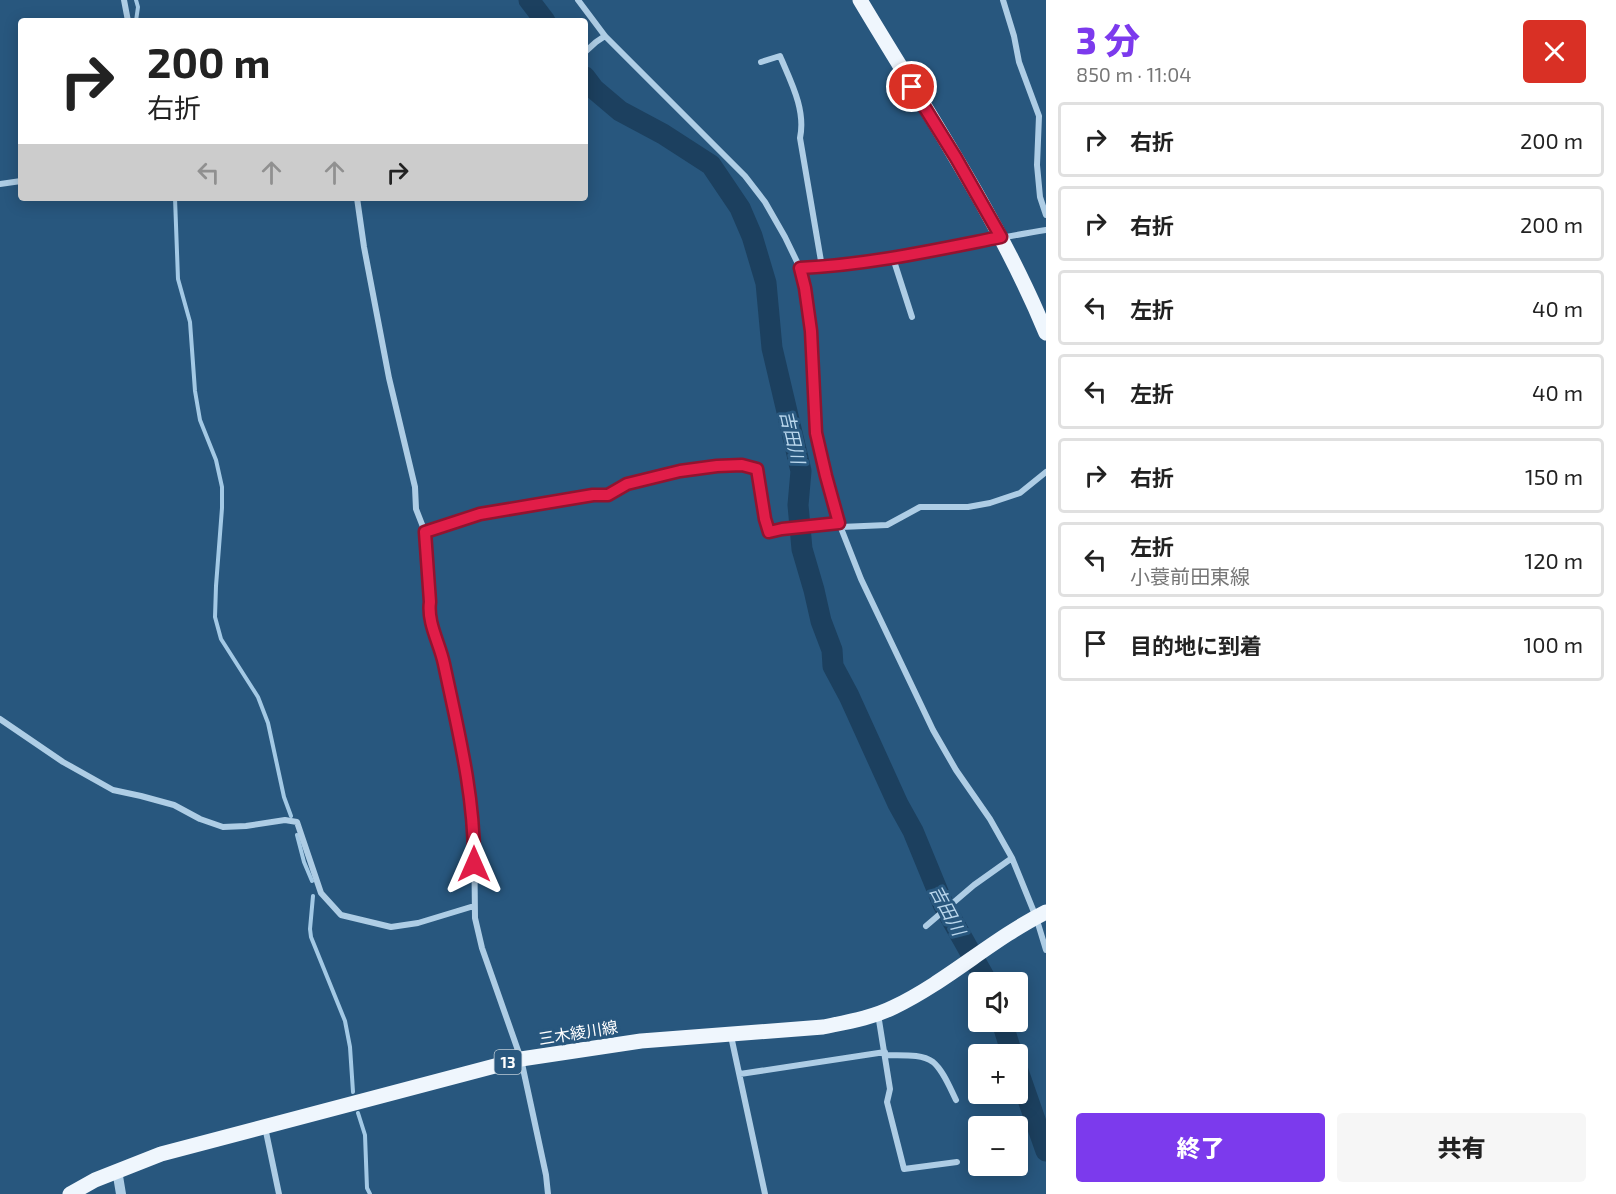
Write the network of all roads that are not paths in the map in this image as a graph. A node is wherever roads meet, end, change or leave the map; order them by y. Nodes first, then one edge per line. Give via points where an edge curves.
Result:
1 (124, 0) edge
2 (578, 0) edge
3 (860, 0) edge
4 (1003, 0) edge
5 (127, 18) edge
6 (605, 36) junction
7 (588, 49) edge
8 (761, 62) dead end
9 (18, 181) edge
10 (0, 184) edge
11 (357, 201) edge
12 (1046, 214) edge
13 (1046, 230) edge
14 (1001, 237) junction
15 (893, 258) junction
16 (822, 267) junction
17 (800, 268) junction
18 (912, 317) dead end
19 (1046, 333) edge
20 (1046, 472) edge
21 (840, 525) junction
22 (425, 532) junction
23 (0, 719) edge
24 (1012, 858) junction
25 (474, 906) junction
26 (1041, 915) edge
27 (926, 926) dead end
28 (1046, 950) edge
29 (878, 1014) junction
30 (730, 1034) junction
31 (885, 1053) junction
32 (521, 1059) junction
33 (740, 1074) junction
34 (956, 1100) dead end
35 (265, 1126) junction
36 (957, 1161) dead end
37 (117, 1170) junction
38 (70, 1194) edge
39 (121, 1194) edge
40 (279, 1194) edge
41 (548, 1194) edge
42 (765, 1194) edge

1 - 5 street
2 - 6 street
3 - 14 main road
4 - 12 street via 1019,62 1039,116 1037,165
6 - 7 street
6 - 17 street via 745,177 765,202
8 - 16 street via 780,56 796,93
9 - 10 street
11 - 22 street via 389,378 416,508
13 - 14 street
14 - 15 street
14 - 19 main road
15 - 16 street
15 - 18 street
16 - 17 street
17 - 21 street via 811,331 816,433
20 - 21 street via 1020,493 990,503 920,507 887,525
21 - 22 street via 769,532 757,469 742,465 680,471 627,484 608,495 480,514
21 - 24 street via 861,579 933,730
22 - 25 street via 429,608 465,762 474,824
23 - 25 street via 113,790 174,805 223,827 297,822 321,893 341,915 391,927
24 - 26 street
24 - 27 street
25 - 32 street via 482,948
26 - 28 street
26 - 29 main road, 三木綾川線 / 13 via 930,987
29 - 30 main road, 三木綾川線 / 13 via 846,1023
29 - 31 street
30 - 32 main road, 三木綾川線 / 13 via 640,1041
30 - 33 street
31 - 33 street
31 - 34 street via 933,1062
31 - 36 street via 890,1089 887,1102 904,1169
32 - 35 main road, 三木綾川線 / 13
32 - 41 street
33 - 42 street
35 - 37 main road, 三木綾川線 / 13
35 - 40 street
37 - 38 main road, 三木綾川線 / 13
37 - 39 street

